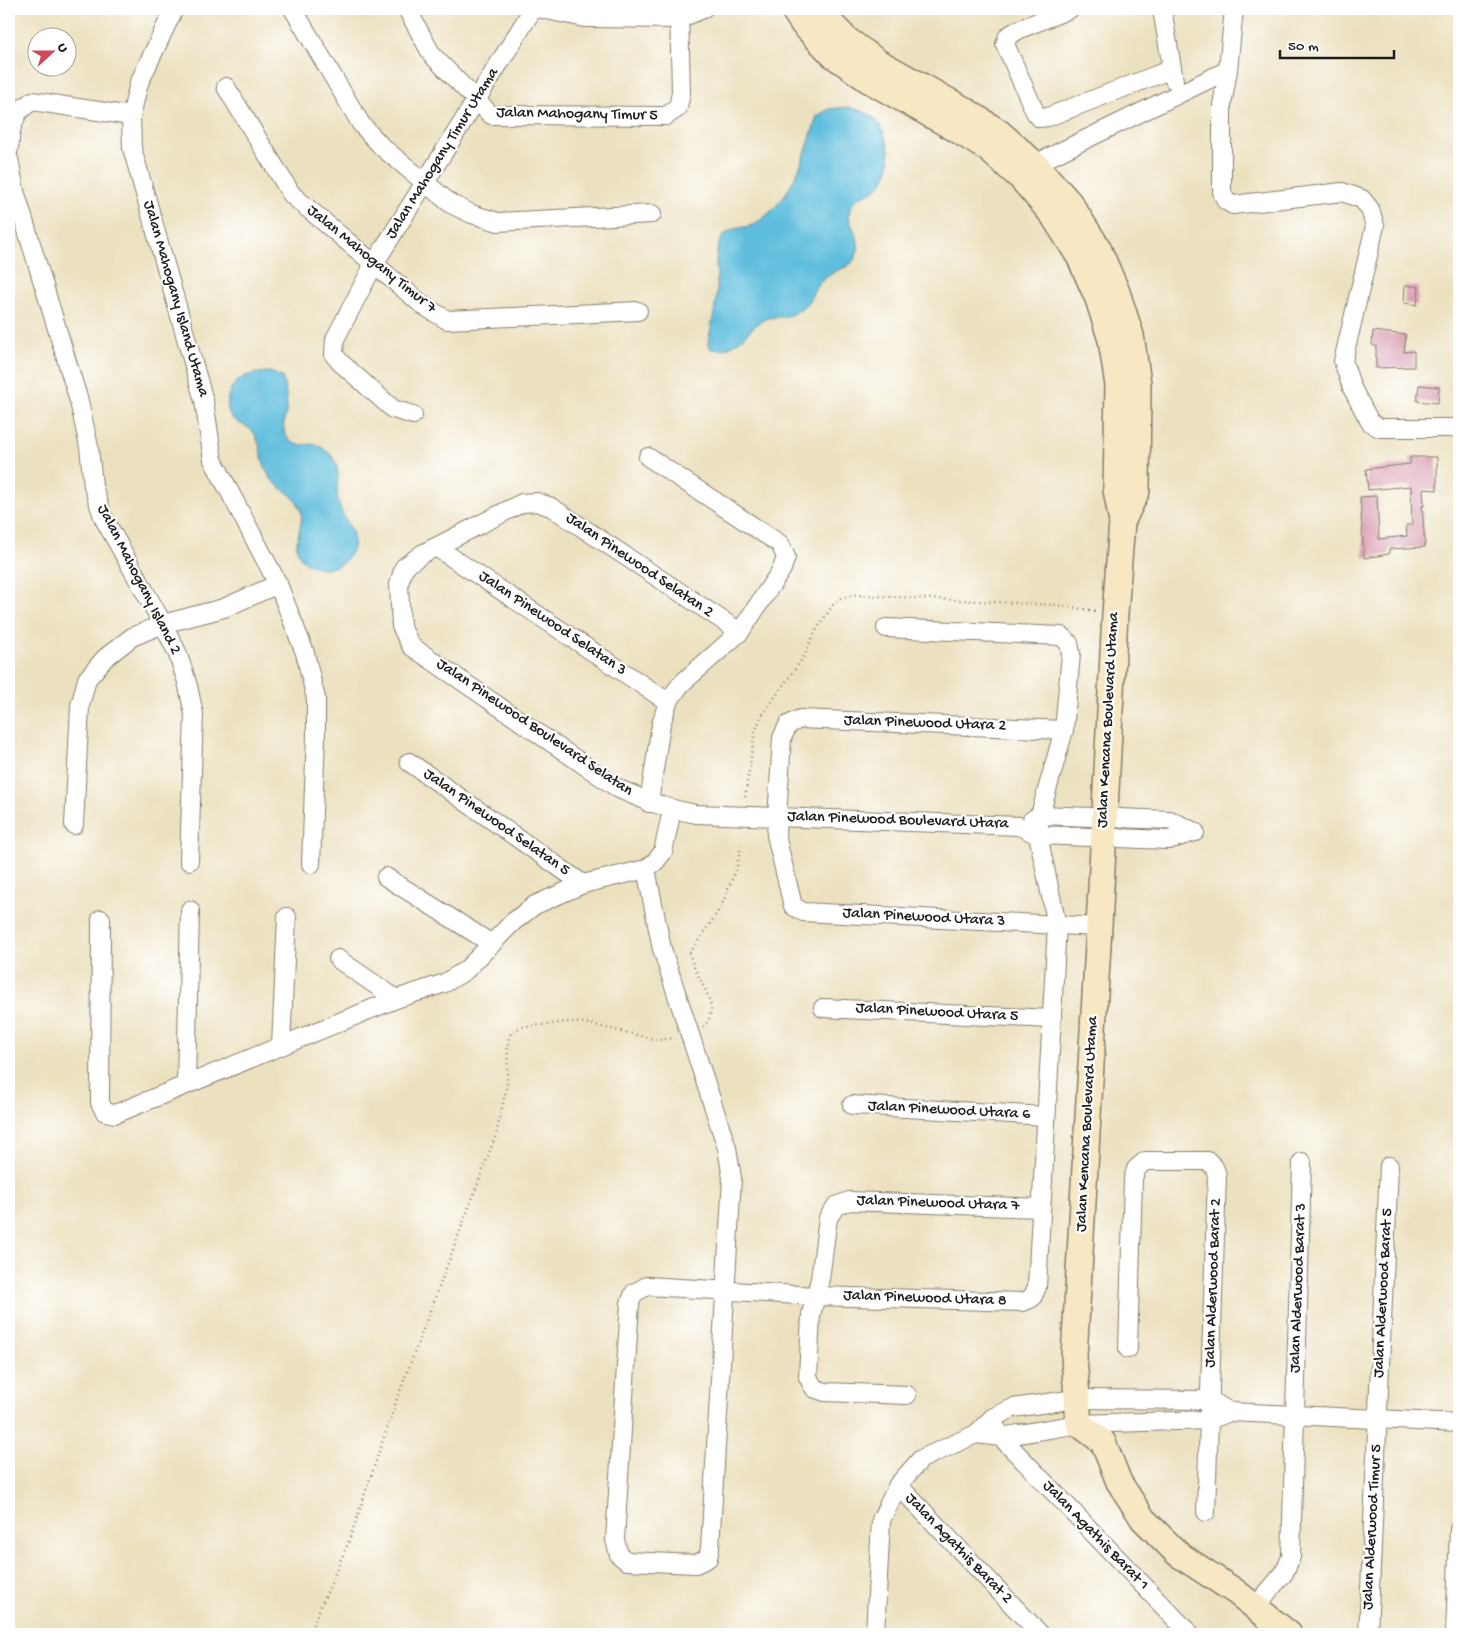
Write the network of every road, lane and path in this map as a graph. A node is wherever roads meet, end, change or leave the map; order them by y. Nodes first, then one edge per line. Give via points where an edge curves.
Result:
1 (174, 9) edge
2 (293, 9) edge
3 (407, 9) edge
4 (534, 9) edge
5 (542, 9) edge
6 (703, 9) edge
7 (793, 9) edge
8 (818, 9) edge
9 (1070, 9) edge
10 (1162, 9) edge
11 (1234, 9) edge
12 (585, 13) edge
13 (679, 14) edge
14 (1172, 68) junction
15 (1228, 70) junction
16 (226, 87) dead end
17 (1177, 95) junction
18 (476, 100) junction
19 (131, 116) junction
20 (9, 149) edge
21 (9, 159) edge
22 (1028, 171) junction
23 (424, 183) junction
24 (652, 214) dead end
25 (374, 264) junction
26 (638, 311) dead end
27 (413, 415) dead end
28 (1459, 428) edge
29 (648, 457) dead end
30 (436, 547) junction
31 (278, 584) junction
32 (163, 624) junction
33 (886, 628) dead end
34 (740, 632) junction
35 (668, 702) junction
36 (1064, 730) junction
37 (408, 762) dead end
38 (649, 803) junction
39 (672, 810) junction
40 (1040, 815) junction
41 (777, 816) junction
42 (74, 825) dead end
43 (1019, 826) junction
44 (1103, 827) junction
45 (1038, 835) junction
46 (741, 846) dead end
47 (189, 861) dead end
48 (311, 864) dead end
49 (646, 869) junction
50 (386, 876) dead end
51 (583, 884) junction
52 (190, 910) dead end
53 (287, 917) dead end
54 (101, 919) dead end
55 (1057, 925) junction
56 (1099, 927) junction
57 (492, 944) junction
58 (338, 959) dead end
59 (396, 999) junction
60 (823, 1008) dead end
61 (1051, 1019) junction
62 (701, 1029) dead end
63 (674, 1038) dead end
64 (281, 1046) junction
65 (186, 1085) junction
66 (852, 1105) dead end
67 (1046, 1116) junction
68 (1302, 1162) dead end
69 (1390, 1166) dead end
70 (1041, 1208) junction
71 (725, 1291) junction
72 (816, 1296) junction
73 (1128, 1350) dead end
74 (907, 1395) dead end
75 (1076, 1399) junction
76 (1210, 1400) junction
77 (1230, 1412) junction
78 (1295, 1415) junction
79 (992, 1418) junction
80 (1378, 1419) junction
81 (1209, 1420) junction
82 (1459, 1423) edge
83 (1079, 1424) junction
84 (976, 1434) junction
85 (1001, 1437) junction
86 (898, 1485) junction
87 (1206, 1512) dead end
88 (1459, 1529) edge
89 (1255, 1607) junction
90 (309, 1634) edge
91 (875, 1634) edge
92 (1040, 1634) edge
93 (1190, 1634) edge
94 (1289, 1634) edge
95 (1368, 1634) edge
96 (1455, 1634) edge

1 - 19 street, Jalan Mahogany Island Utama via 139,83
2 - 23 street via 361,124
3 - 18 street, Jalan Mahogany Timur 5 via 432,55
4 - 18 street, Jalan Mahogany Timur Utama
5 - 12 street
6 - 13 street
7 - 22 street, Jalan Kencana Boulevard Utama via 833,54 867,80
8 - 22 street, Jalan Kencana Boulevard Utama via 846,39 870,56 1000,133
9 - 14 street via 1020,29 1008,36 1005,44 1040,118 1048,118
10 - 14 street
11 - 15 street
12 - 13 street
13 - 18 street, Jalan Mahogany Timur 5 via 681,92 678,108 666,116 491,115
14 - 17 street
15 - 17 street
15 - 28 street via 1222,106 1222,192 1226,201 1232,205 1342,192 1362,198 1375,226 1342,361 1352,388 1375,427
16 - 25 street, Jalan Mahogany Timur 7 via 292,195
17 - 22 street
18 - 23 street, Jalan Mahogany Timur Utama
19 - 20 street via 32,102 18,112 11,130
19 - 31 street, Jalan Mahogany Island Utama via 132,148 204,400 213,460
21 - 32 street, Jalan Mahogany Island 2 via 15,191 79,401 100,509
22 - 44 street, Jalan Kencana Boulevard Utama via 1080,258 1098,300 1111,340 1118,385 1116,490 1122,522
23 - 24 street via 451,204 498,222
23 - 25 street, Jalan Mahogany Timur Utama
25 - 26 street, Jalan Mahogany Timur 7 via 424,306 447,320
25 - 27 street, Jalan Mahogany Timur Utama via 335,339 334,355 393,409
29 - 34 street via 780,544 786,557 782,569
30 - 34 street, Jalan Pinewood Selatan 2 via 522,503 537,502 551,507
30 - 35 street, Jalan Pinewood Selatan 3
30 - 38 street, Jalan Pinewood Boulevard Selatan via 404,568 399,584 401,626 411,646 619,789
31 - 32 street via 224,608
31 - 48 street, Jalan Mahogany Island Utama via 305,653 316,699
32 - 42 street via 132,637 104,658 87,680 80,706
32 - 47 street, Jalan Mahogany Island 2 via 177,652 194,714
33 - 36 street via 1061,636 1069,643 1071,654
34 - 35 street via 681,684
35 - 38 street via 661,724
36 - 40 street
36 - 41 street, Jalan Pinewood Utara 2 via 800,719 788,725 782,738
37 - 51 street, Jalan Pinewood Selatan 5
38 - 39 street, Jalan Pinewood Boulevard Selatan
39 - 41 street, Jalan Pinewood Boulevard Selatan via 696,814
39 - 49 street via 663,852
40 - 43 street, Jalan Pinewood Boulevard Utara
40 - 44 street
40 - 45 street
41 - 43 street, Jalan Pinewood Boulevard Utara
41 - 55 street, Jalan Pinewood Utara 3 via 776,835 793,906 803,912
43 - 45 street, Jalan Pinewood Boulevard Utara
44 - 45 street, Jalan Pinewood Boulevard Utara
44 - 56 street, Jalan Kencana Boulevard Utama
45 - 55 street
46 - 62 path via 721,907 690,953 691,962 711,1000 711,1014
49 - 51 street
49 - 71 street via 662,950 727,1148 732,1178
50 - 57 street
51 - 57 street via 536,905 513,922
52 - 65 street
53 - 64 street
54 - 65 street via 100,1102 105,1112 115,1114
55 - 56 street, Jalan Pinewood Utara 3
55 - 61 street
56 - 75 street, Jalan Kencana Boulevard Utama via 1074,1357
57 - 59 street via 466,970 446,983
58 - 59 street
59 - 64 street
60 - 61 street, Jalan Pinewood Utara 5
61 - 67 street
63 - 90 path via 658,1040 569,1022 521,1027 512,1033 508,1040 507,1085 496,1134 397,1399 349,1541
64 - 65 street
66 - 67 street, Jalan Pinewood Utara 6
67 - 70 street
68 - 78 street, Jalan Alderwood Barat 3
69 - 80 street, Jalan Alderwood Barat 5
70 - 72 street, Jalan Pinewood Utara 7 via 849,1201 836,1206 828,1218
70 - 72 street, Jalan Pinewood Utara 8 via 1037,1286 1032,1298 1023,1302
71 - 71 street, Jalan Pinewood Utara 8 via 708,1558 696,1564 628,1561 619,1555 615,1540 630,1302 634,1293 647,1286
71 - 72 street, Jalan Pinewood Utara 8
72 - 74 street via 811,1316 808,1377 814,1388 825,1392
73 - 76 street, Jalan Alderwood Barat 2 via 1136,1169 1145,1161 1208,1161 1217,1176
75 - 76 street
75 - 79 street via 1012,1408
75 - 83 street, Jalan Kencana Boulevard Utama
76 - 77 street
76 - 81 street, Jalan Alderwood Barat 2
77 - 78 street
77 - 81 street
78 - 80 street
78 - 89 street, Jalan Alderwood Barat 3 via 1291,1557 1284,1573
79 - 84 street
79 - 85 street, Jalan Agathis Barat 1
80 - 82 street
80 - 95 street, Jalan Alderwood Timur 5
81 - 83 street
81 - 87 street, Jalan Alderwood Barat 2
83 - 85 street
83 - 89 street via 1103,1442 1119,1482 1144,1519 1178,1554
84 - 85 street
84 - 86 street via 921,1459
85 - 93 street, Jalan Agathis Barat 1
86 - 91 street via 881,1520
86 - 92 street, Jalan Agathis Barat 2
88 - 96 street
89 - 94 street

